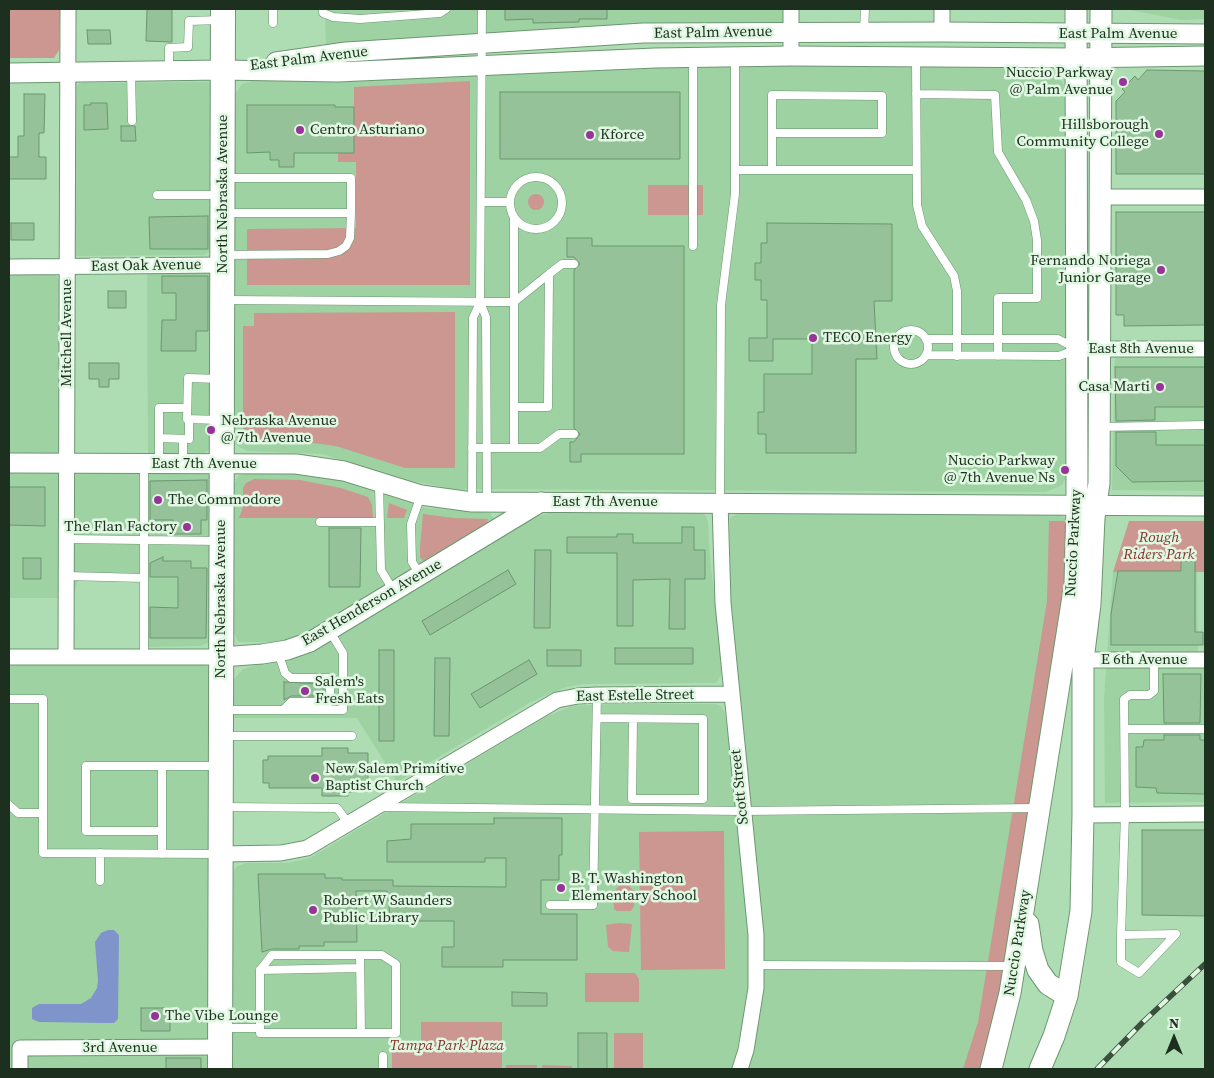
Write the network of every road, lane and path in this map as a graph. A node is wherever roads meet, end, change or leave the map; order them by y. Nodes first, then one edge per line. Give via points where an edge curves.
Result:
1 (68, 9) edge
2 (273, 9) edge
3 (323, 9) edge
4 (446, 9) edge
5 (482, 9) edge
6 (791, 9) edge
7 (865, 9) edge
8 (942, 9) edge
9 (1076, 9) edge
10 (1101, 9) edge
11 (223, 14) edge
12 (273, 23) dead end
13 (791, 32) junction
14 (864, 32) junction
15 (942, 32) junction
16 (1100, 33) junction
17 (1074, 34) junction
18 (1205, 34) edge
19 (482, 42) junction
20 (791, 56) junction
21 (916, 56) junction
22 (1205, 56) edge
23 (693, 57) junction
24 (735, 57) junction
25 (1075, 58) junction
26 (1101, 58) junction
27 (482, 67) junction
28 (222, 70) junction
29 (169, 71) junction
30 (131, 72) junction
31 (9, 73) edge
32 (68, 73) junction
33 (916, 94) junction
34 (132, 120) dead end
35 (772, 133) junction
36 (735, 170) junction
37 (772, 170) junction
38 (916, 170) junction
39 (157, 195) dead end
40 (222, 195) junction
41 (1100, 197) junction
42 (1205, 197) edge
43 (481, 202) junction
44 (510, 202) junction
45 (351, 213) junction
46 (514, 217) junction
47 (693, 246) dead end
48 (223, 260) junction
49 (574, 264) dead end
50 (67, 266) junction
51 (9, 267) edge
52 (549, 274) junction
53 (222, 300) junction
54 (480, 302) junction
55 (514, 302) junction
56 (926, 339) junction
57 (957, 339) junction
58 (998, 339) junction
59 (1042, 339) junction
60 (1077, 349) junction
61 (1100, 349) junction
62 (1205, 350) edge
63 (926, 355) junction
64 (957, 356) junction
65 (998, 356) junction
66 (1042, 356) junction
67 (222, 379) junction
68 (514, 407) junction
69 (187, 408) junction
70 (189, 419) junction
71 (222, 420) junction
72 (1205, 425) edge
73 (1100, 426) junction
74 (574, 434) dead end
75 (159, 438) junction
76 (183, 438) junction
77 (472, 448) junction
78 (487, 448) junction
79 (514, 448) junction
80 (9, 463) edge
81 (66, 464) junction
82 (152, 464) junction
83 (183, 464) junction
84 (222, 464) junction
85 (379, 483) junction
86 (421, 495) junction
87 (480, 502) junction
88 (541, 502) junction
89 (720, 502) junction
90 (1086, 505) junction
91 (1205, 506) edge
92 (320, 522) dead end
93 (380, 522) junction
94 (66, 539) junction
95 (144, 540) junction
96 (222, 540) junction
97 (66, 576) junction
98 (421, 576) junction
99 (144, 578) junction
100 (394, 592) junction
101 (329, 630) junction
102 (277, 652) junction
103 (9, 657) edge
104 (66, 657) junction
105 (144, 657) junction
106 (221, 657) junction
107 (1083, 660) junction
108 (1154, 660) junction
109 (1205, 660) edge
110 (731, 694) junction
111 (597, 695) junction
112 (9, 699) edge
113 (221, 710) junction
114 (283, 710) junction
115 (597, 718) junction
116 (633, 719) junction
117 (1125, 729) junction
118 (1205, 729) edge
119 (221, 736) junction
120 (352, 736) dead end
121 (221, 766) junction
122 (162, 767) junction
123 (9, 804) edge
124 (221, 807) junction
125 (378, 807) junction
126 (1039, 808) junction
127 (595, 809) junction
128 (743, 811) junction
129 (43, 813) junction
130 (1125, 814) junction
131 (1205, 814) edge
132 (1084, 815) junction
133 (349, 824) junction
134 (162, 831) junction
135 (100, 853) junction
136 (162, 854) junction
137 (221, 854) junction
138 (100, 881) dead end
139 (1025, 898) junction
140 (550, 905) dead end
141 (1121, 935) junction
142 (360, 955) junction
143 (757, 965) junction
144 (1014, 966) junction
145 (360, 968) junction
146 (260, 970) junction
147 (1067, 996) junction
148 (260, 1028) junction
149 (361, 1033) junction
150 (220, 1048) edge
151 (383, 1056) dead end
152 (20, 1069) edge
153 (383, 1069) edge
154 (740, 1069) edge
155 (991, 1069) edge
156 (1040, 1069) edge

1 - 32 street, Mitchell Avenue
2 - 12 lane
3 - 4 lane via 334,18 440,13
5 - 19 lane
6 - 13 street
7 - 14 lane
8 - 15 street
9 - 17 main road, Nuccio Parkway
10 - 16 main road, Nuccio Parkway
11 - 28 main road, North Nebraska Avenue
11 - 29 lane via 188,21 188,47 169,48
13 - 14 street, East Palm Avenue
13 - 19 street, East Palm Avenue via 643,33
13 - 20 street
14 - 15 street, East Palm Avenue
15 - 17 street, East Palm Avenue
16 - 17 street, East Palm Avenue
16 - 18 street, East Palm Avenue
16 - 26 main road, Nuccio Parkway
17 - 25 main road, Nuccio Parkway
19 - 27 lane
19 - 28 street, East Palm Avenue via 346,52
20 - 21 street, East Palm Avenue
20 - 24 street, East Palm Avenue
21 - 25 street, East Palm Avenue
21 - 33 lane
22 - 26 street, East Palm Avenue
23 - 24 street, East Palm Avenue
23 - 27 street, East Palm Avenue
23 - 47 lane
24 - 36 lane
25 - 26 street, East Palm Avenue
25 - 60 main road, Nuccio Parkway
26 - 41 main road, Nuccio Parkway
27 - 28 street, East Palm Avenue via 336,72
27 - 43 lane
28 - 29 street, East Palm Avenue
28 - 40 main road, North Nebraska Avenue
29 - 30 street, East Palm Avenue
30 - 32 street, East Palm Avenue
30 - 34 lane
31 - 32 street, East Palm Avenue
32 - 50 street, Mitchell Avenue
33 - 38 lane
33 - 58 lane via 995,95 998,152 1026,200 1037,240 1037,298 998,298
35 - 35 lane via 772,95 882,96 882,133
35 - 37 lane
36 - 37 lane
36 - 89 lane via 721,305
37 - 38 lane
38 - 57 lane via 922,226 951,270 958,291
39 - 40 lane
40 - 45 lane
40 - 45 lane via 351,178
40 - 48 main road, North Nebraska Avenue
41 - 42 street
41 - 61 main road, Nuccio Parkway
43 - 44 lane
43 - 54 lane
44 - 46 lane
44 - 46 lane via 513,189 519,182 536,176 552,181 562,194 557,219 544,228 526,227
45 - 48 lane via 350,238 339,251
46 - 55 lane
48 - 50 street, East Oak Avenue
48 - 53 main road, North Nebraska Avenue
49 - 52 lane via 562,264
50 - 51 street, East Oak Avenue
50 - 81 street, Mitchell Avenue
52 - 55 lane
52 - 68 lane via 548,408
53 - 54 lane
53 - 67 main road, North Nebraska Avenue
54 - 55 lane
54 - 77 lane via 473,318
54 - 78 lane via 486,317
55 - 68 lane
56 - 57 lane
56 - 63 lane via 929,348
56 - 63 lane via 916,331 905,331 896,339 894,350 899,360 910,365 920,362
57 - 58 lane
57 - 64 lane
58 - 59 lane
58 - 65 lane
59 - 60 lane via 1058,339
59 - 66 lane
60 - 61 street, East 8th Avenue
60 - 66 lane via 1059,356
60 - 90 main road, Nuccio Parkway
61 - 62 street, East 8th Avenue
61 - 73 main road, Nuccio Parkway
63 - 64 lane
64 - 65 lane
65 - 66 lane
67 - 69 lane via 188,378
67 - 71 main road, North Nebraska Avenue
68 - 79 lane
69 - 70 lane
69 - 75 lane via 159,408
70 - 71 lane
70 - 76 lane via 189,438
71 - 84 main road, North Nebraska Avenue
72 - 73 lane
73 - 90 main road, Nuccio Parkway via 1099,483
74 - 79 lane via 559,434 540,448
75 - 76 lane
75 - 82 lane
76 - 83 lane
77 - 78 lane
77 - 87 lane
78 - 79 lane
78 - 87 lane
80 - 81 street, East 7th Avenue
81 - 82 street, East 7th Avenue
81 - 94 street, Mitchell Avenue
82 - 83 street, East 7th Avenue
82 - 95 lane
83 - 84 street, East 7th Avenue
84 - 85 street, East 7th Avenue via 320,466
84 - 96 main road, North Nebraska Avenue
85 - 86 street, East 7th Avenue
85 - 93 lane
86 - 87 street, East 7th Avenue
86 - 98 lane via 411,524 412,562
87 - 88 street, East 7th Avenue
88 - 89 street, East 7th Avenue
88 - 98 street, East Henderson Avenue
89 - 90 street, East 7th Avenue
89 - 110 street, Scott Street via 723,603
90 - 91 street, East 7th Avenue
90 - 107 main road, Nuccio Parkway via 1090,604
90 - 126 main road, Nuccio Parkway
92 - 93 lane
93 - 100 lane via 380,570
94 - 95 lane
94 - 97 street, Mitchell Avenue
95 - 96 lane
95 - 99 lane
96 - 106 main road, North Nebraska Avenue
97 - 99 lane
97 - 104 street, Mitchell Avenue
98 - 100 street, East Henderson Avenue
99 - 105 lane
100 - 101 street, East Henderson Avenue
101 - 102 street, East Henderson Avenue via 310,642
101 - 114 lane via 343,653 343,710
102 - 106 street, East Henderson Avenue
102 - 114 lane via 285,673 291,678 330,678 330,702 291,702
103 - 104 street, East Henderson Avenue
104 - 105 street, East Henderson Avenue
105 - 106 street, East Henderson Avenue
106 - 113 main road, North Nebraska Avenue
107 - 108 street, E 6th Avenue
107 - 132 main road, Nuccio Parkway
108 - 109 street, E 6th Avenue
108 - 117 lane via 1154,691 1124,699
110 - 111 street, East Estelle Street
110 - 128 street, Scott Street
111 - 115 lane
111 - 125 street, East Estelle Street via 557,700
112 - 129 lane via 43,699
113 - 114 lane
113 - 119 main road, North Nebraska Avenue
115 - 116 lane
115 - 127 lane
116 - 116 lane via 703,719 702,799 632,798
117 - 118 lane
117 - 130 lane
119 - 120 lane
119 - 121 main road, North Nebraska Avenue
121 - 122 lane
121 - 124 main road, North Nebraska Avenue
122 - 134 lane
122 - 134 lane via 86,766 86,831
123 - 129 lane via 18,813
124 - 133 lane via 337,808
124 - 137 main road, North Nebraska Avenue
125 - 127 lane
125 - 133 street, East Estelle Street
126 - 128 lane
126 - 139 main road, Nuccio Parkway
127 - 128 lane
127 - 140 lane via 593,905
128 - 143 street, Scott Street
129 - 135 lane via 43,853
130 - 131 street
130 - 132 street
130 - 141 lane
132 - 147 main road, Nuccio Parkway via 1081,911
133 - 137 street, East Estelle Street via 294,852
134 - 136 lane
135 - 136 lane
135 - 138 lane
136 - 137 lane
137 - 150 main road, North Nebraska Avenue
139 - 144 main road, Nuccio Parkway
139 - 147 main road via 1032,951 1038,970 1048,984
141 - 141 lane via 1121,962 1139,973 1176,934
142 - 145 lane
142 - 146 lane via 272,956
142 - 149 lane via 382,955 396,964 396,1033
143 - 144 lane
143 - 154 street, Scott Street via 752,1019
144 - 155 main road, Nuccio Parkway
145 - 146 lane
145 - 149 lane
146 - 148 lane
147 - 156 main road, Nuccio Parkway
148 - 149 lane via 260,1033
148 - 150 lane
150 - 152 street, 3rd Avenue via 20,1048
151 - 153 lane

